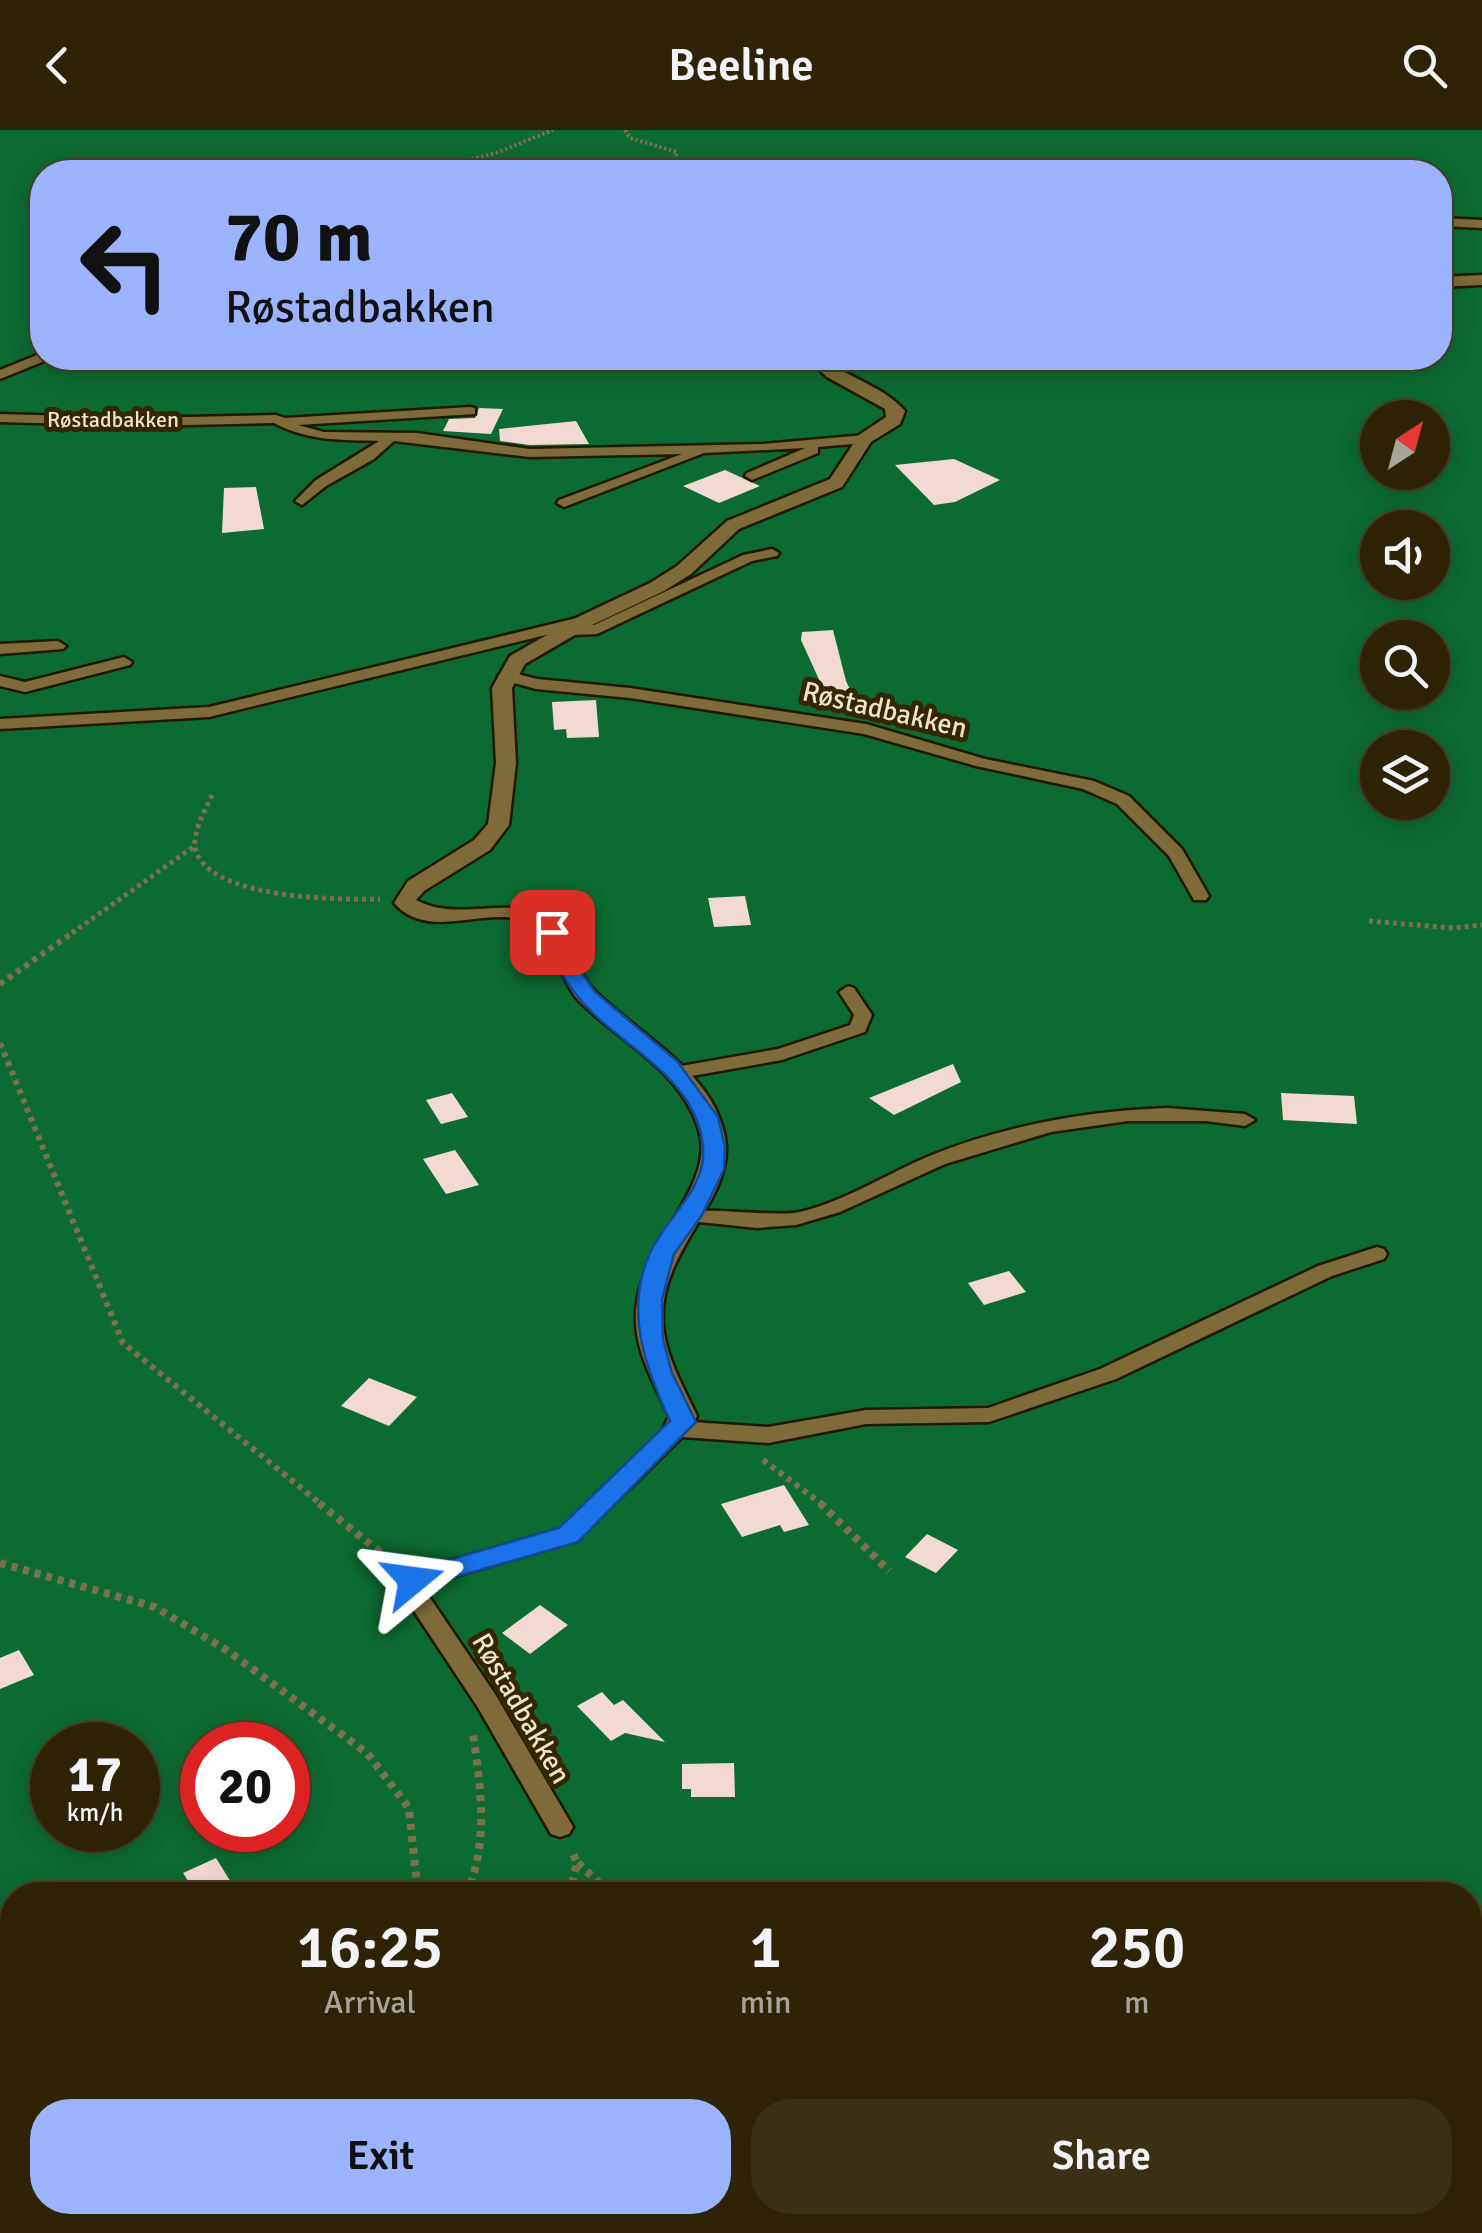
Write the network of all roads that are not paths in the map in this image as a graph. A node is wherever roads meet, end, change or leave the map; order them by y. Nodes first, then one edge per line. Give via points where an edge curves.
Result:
1 (1452, 223) edge
2 (1482, 224) edge
3 (1482, 280) edge
4 (1452, 281) edge
5 (30, 362) edge
6 (828, 370) edge
7 (0, 376) edge
8 (470, 411) dead end
9 (0, 418) edge
10 (286, 422) junction
11 (390, 438) junction
12 (866, 438) junction
13 (833, 441) junction
14 (704, 450) junction
15 (307, 474) dead end
16 (641, 476) junction
17 (752, 476) dead end
18 (334, 478) junction
19 (632, 494) dead end
20 (302, 502) dead end
21 (564, 503) dead end
22 (772, 553) dead end
23 (578, 626) junction
24 (58, 646) dead end
25 (0, 650) edge
26 (124, 662) dead end
27 (506, 676) junction
28 (0, 681) edge
29 (0, 724) edge
30 (1200, 896) dead end
31 (848, 992) dead end
32 (676, 1073) junction
33 (1244, 1120) dead end
34 (690, 1215) junction
35 (1378, 1254) dead end
36 (677, 1429) junction
37 (560, 1827) road end

1 - 2 lane
3 - 4 street
5 - 7 lane
6 - 12 street via 897,411
8 - 10 lane, Røstadbakken
9 - 10 lane, Røstadbakken
10 - 11 lane, Røstadbakken via 324,436
11 - 14 lane, Røstadbakken via 522,453
11 - 18 lane
12 - 13 lane, Røstadbakken
12 - 23 street via 836,483 742,520 670,578
13 - 14 lane, Røstadbakken
13 - 17 lane
14 - 16 lane, Røstadbakken
15 - 18 lane
16 - 19 lane
16 - 21 lane, Røstadbakken
18 - 20 lane
22 - 23 lane via 597,629
23 - 27 street via 525,654
23 - 29 lane via 209,712
24 - 25 lane
26 - 28 lane via 24,686
27 - 30 lane, Røstadbakken via 866,729 1088,785 1123,800 1176,853
27 - 32 street via 498,825 482,845 416,886 405,904 436,917 521,914 544,922 588,996
31 - 32 lane via 862,1015 858,1028 782,1054
32 - 34 street via 707,1117 714,1147 712,1169
33 - 34 lane via 1171,1111 1088,1119 956,1154 794,1219
34 - 36 street via 662,1253 650,1300 660,1373 683,1416
35 - 36 lane via 1325,1271 1160,1352 1008,1410 866,1417 808,1430 740,1434
36 - 37 lane, Røstadbakken via 568,1535 413,1580 412,1590

